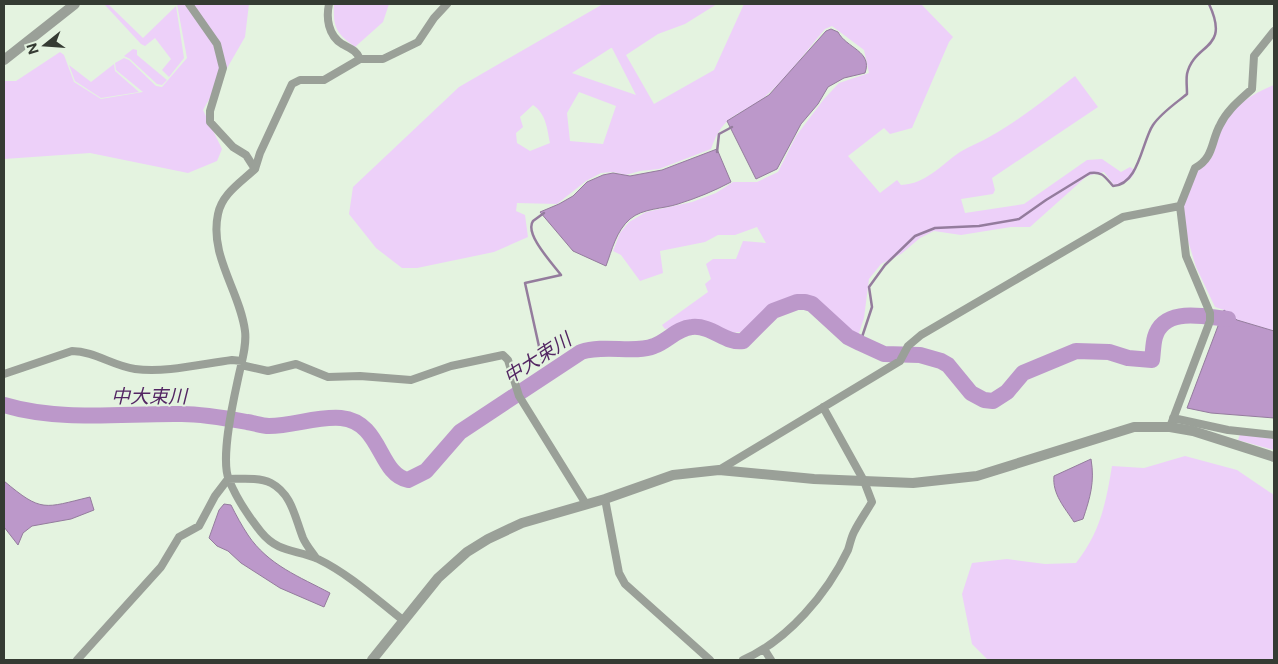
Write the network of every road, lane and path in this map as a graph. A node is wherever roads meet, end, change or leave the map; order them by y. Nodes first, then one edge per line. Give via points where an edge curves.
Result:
1 (75, 4) edge
2 (189, 4) edge
3 (328, 4) edge
4 (447, 4) edge
5 (1274, 31) edge
6 (360, 59) junction
7 (4, 60) edge
8 (255, 169) junction
9 (1180, 206) junction
10 (241, 363) junction
11 (4, 374) edge
12 (823, 407) junction
13 (1172, 423) junction
14 (1274, 434) edge
15 (1274, 457) edge
16 (719, 470) junction
17 (228, 479) junction
18 (864, 481) junction
19 (605, 500) junction
20 (586, 504) junction
21 (316, 558) junction
22 (404, 621) junction
23 (764, 650) junction
24 (77, 660) edge
25 (372, 660) edge
26 (710, 660) edge
27 (743, 660) edge
28 (771, 660) edge

1 - 7 street
2 - 8 street via 217,44 223,68 210,111 210,122 232,147 246,155
3 - 6 street via 326,17 331,31 340,43 356,51
4 - 6 street via 418,42 382,58
5 - 9 street via 1254,56 1252,89 1231,108 1220,124 1210,155 1204,164 1196,168
6 - 8 street via 324,80 300,80 292,84
8 - 10 street via 224,197 218,215 218,252 242,309 246,334
9 - 12 street via 1122,216 921,335 900,361
9 - 13 street via 1186,256 1210,317
10 - 11 street via 232,360 154,370 133,369 82,351
10 - 17 street via 229,422
10 - 20 street via 268,370 296,364 328,377 411,380 451,366 503,355 508,360 518,393
12 - 16 street
12 - 18 street
13 - 14 street
13 - 15 street
13 - 18 street via 1134,427 976,476 913,483
16 - 18 street
16 - 19 street via 673,475
17 - 21 street via 262,533 290,552
17 - 21 street via 250,478 270,482 285,494 304,540
17 - 24 street via 199,526 179,537 161,567
18 - 23 street via 872,502 853,533 848,550 801,618
19 - 20 street
19 - 26 street via 619,572 625,584
20 - 22 street via 522,523 481,543 438,578
21 - 22 street via 348,577
22 - 25 street
23 - 27 street
23 - 28 street

